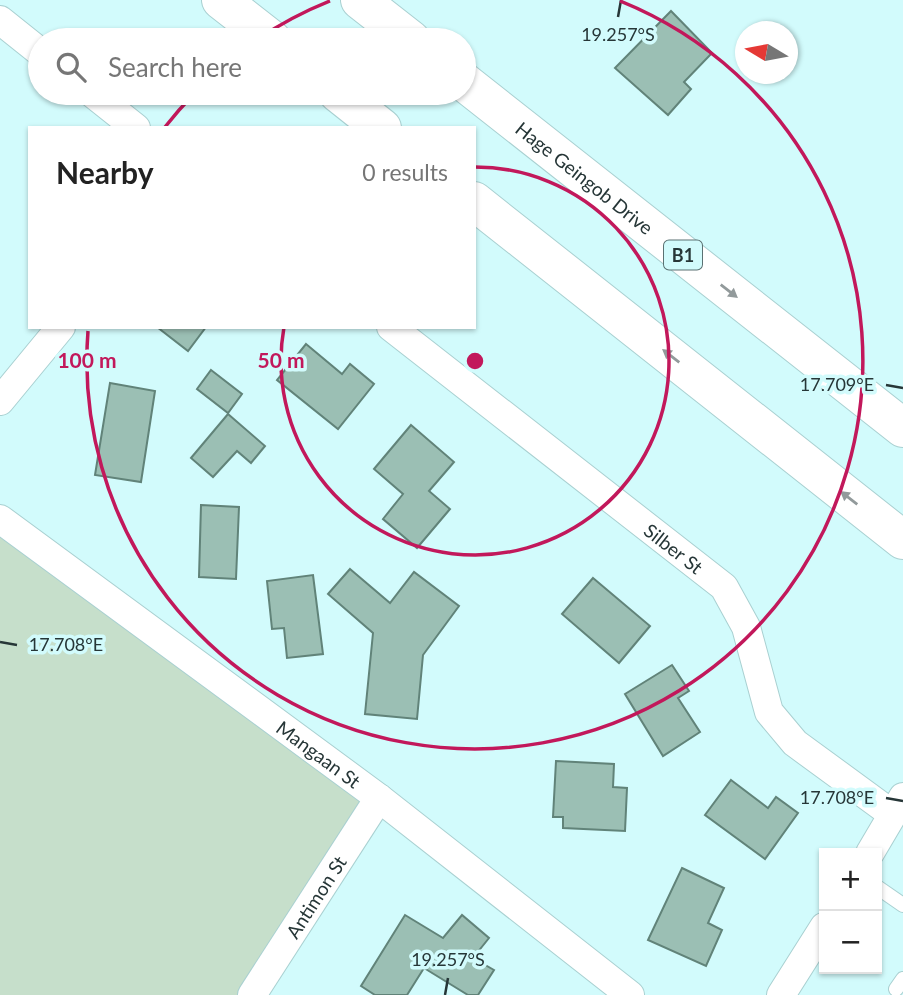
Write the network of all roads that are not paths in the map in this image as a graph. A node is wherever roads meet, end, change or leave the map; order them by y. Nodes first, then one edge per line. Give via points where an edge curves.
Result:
1 (221, 0) edge
2 (360, 0) edge
3 (0, 20) edge
4 (257, 28) edge
5 (396, 28) edge
6 (28, 42) edge
7 (476, 91) edge
8 (107, 105) edge
9 (353, 105) edge
10 (133, 126) edge
11 (379, 126) edge
12 (476, 203) edge
13 (59, 329) edge
14 (394, 329) edge
15 (0, 401) edge
16 (903, 428) edge
17 (0, 519) edge
18 (903, 540) edge
19 (379, 798) junction
20 (897, 806) edge
21 (873, 848) edge
22 (882, 890) edge
23 (903, 905) edge
24 (819, 935) edge
25 (252, 995) edge
26 (630, 995) edge
27 (781, 995) edge

1 - 4 highway
2 - 5 highway
3 - 6 street
7 -> 16 highway, Hage Geingob Drive / B1
8 - 10 street
9 - 11 highway
18 -> 12 highway
13 - 15 street
14 - 20 street, Silber St via 724,586 746,627 769,712 794,743
17 - 19 street, Mangaan St
19 - 25 street, Antimon St
19 - 26 street, Mangaan St
20 - 21 street
22 - 23 lane
24 - 27 street

